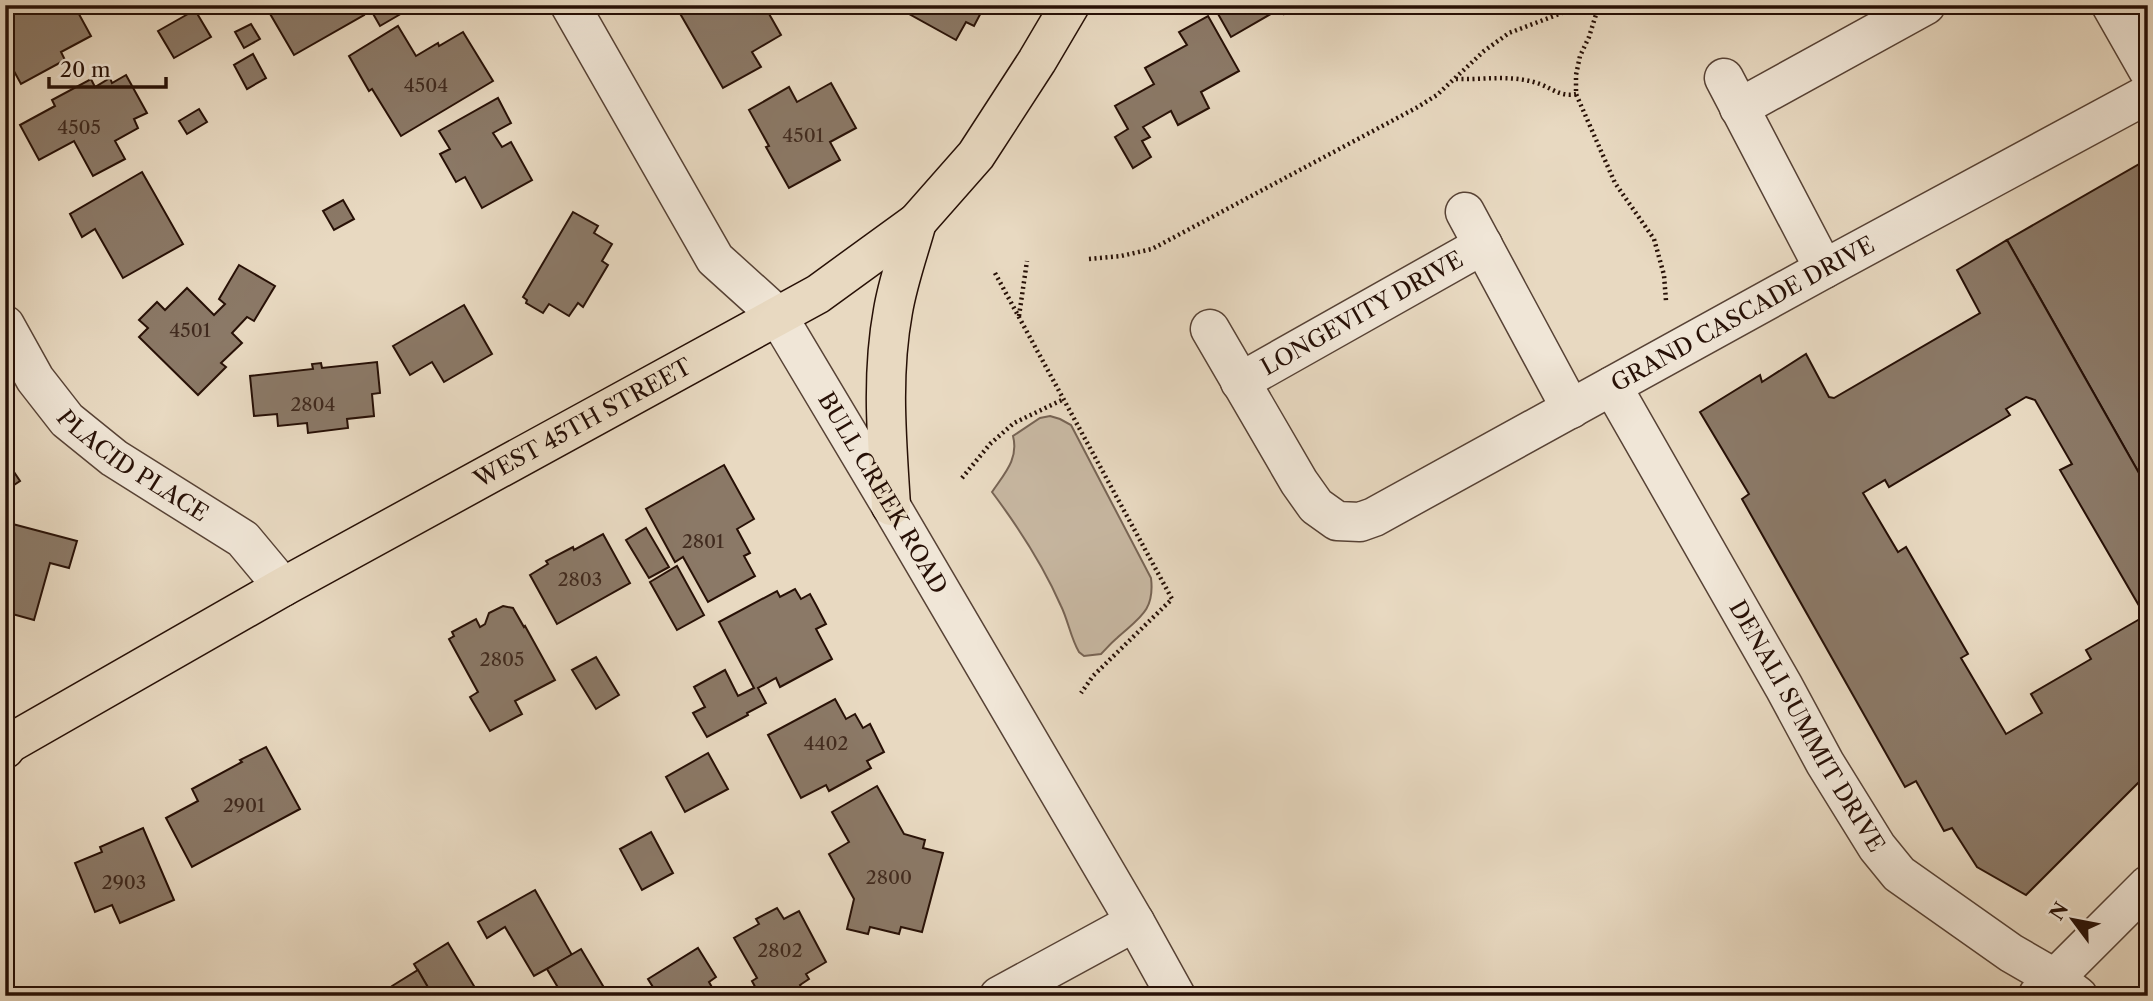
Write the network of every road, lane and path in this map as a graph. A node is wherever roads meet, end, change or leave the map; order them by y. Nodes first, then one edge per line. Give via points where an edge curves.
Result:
1 (570, 5) edge
2 (1070, 5) edge
3 (1583, 5) edge
4 (1600, 5) edge
5 (1926, 5) edge
6 (2111, 5) edge
7 (2148, 70) edge
8 (1456, 79) junction
9 (1576, 94) junction
10 (2148, 94) edge
11 (1465, 212) dead end
12 (917, 222) junction
13 (1483, 245) junction
14 (1089, 259) dead end
15 (1027, 261) dead end
16 (1824, 269) junction
17 (995, 273) dead end
18 (1666, 301) dead end
19 (777, 315) junction
20 (1019, 317) junction
21 (5, 325) edge
22 (1210, 329) dead end
23 (1240, 382) junction
24 (1612, 386) junction
25 (1064, 399) junction
26 (1571, 409) junction
27 (962, 478) dead end
28 (891, 506) junction
29 (283, 587) junction
30 (1081, 693) dead end
31 (6, 745) edge
32 (2148, 885) edge
33 (1135, 922) junction
34 (2057, 990) edge
35 (999, 996) edge
36 (1176, 996) edge

1 - 19 street, BULL CREEK ROAD via 715,259
2 - 12 main road, WEST 45TH STREET via 976,155
3 - 8 path via 1509,33
4 - 9 path via 1580,56
5 - 16 street via 1732,93
6 - 7 street
8 - 9 path via 1523,79 1568,96
8 - 14 path via 1416,108 1152,249
9 - 18 path via 1615,183 1654,239
10 - 16 street, GRAND CASCADE DRIVE
11 - 13 street
12 - 19 main road, WEST 45TH STREET via 818,293
12 - 28 main road via 893,309 886,366
13 - 23 street, LONGEVITY DRIVE
13 - 26 street
15 - 20 path
16 - 24 street, GRAND CASCADE DRIVE
17 - 20 path
19 - 28 street, BULL CREEK ROAD
19 - 29 main road, WEST 45TH STREET
20 - 25 path
21 - 29 street, PLACID PLACE via 35,379 67,420 114,458 243,540
22 - 23 street
23 - 26 street, GRAND CASCADE DRIVE via 1299,482 1316,506 1337,521 1374,517
24 - 26 street, GRAND CASCADE DRIVE
24 - 34 street, DENALI SUMMIT DRIVE via 1877,847 1899,874
25 - 27 path via 1014,424
25 - 30 path via 1172,599
28 - 33 street, BULL CREEK ROAD
29 - 31 main road, WEST 45TH STREET
32 - 34 street
33 - 35 street
33 - 36 street, BULL CREEK ROAD

